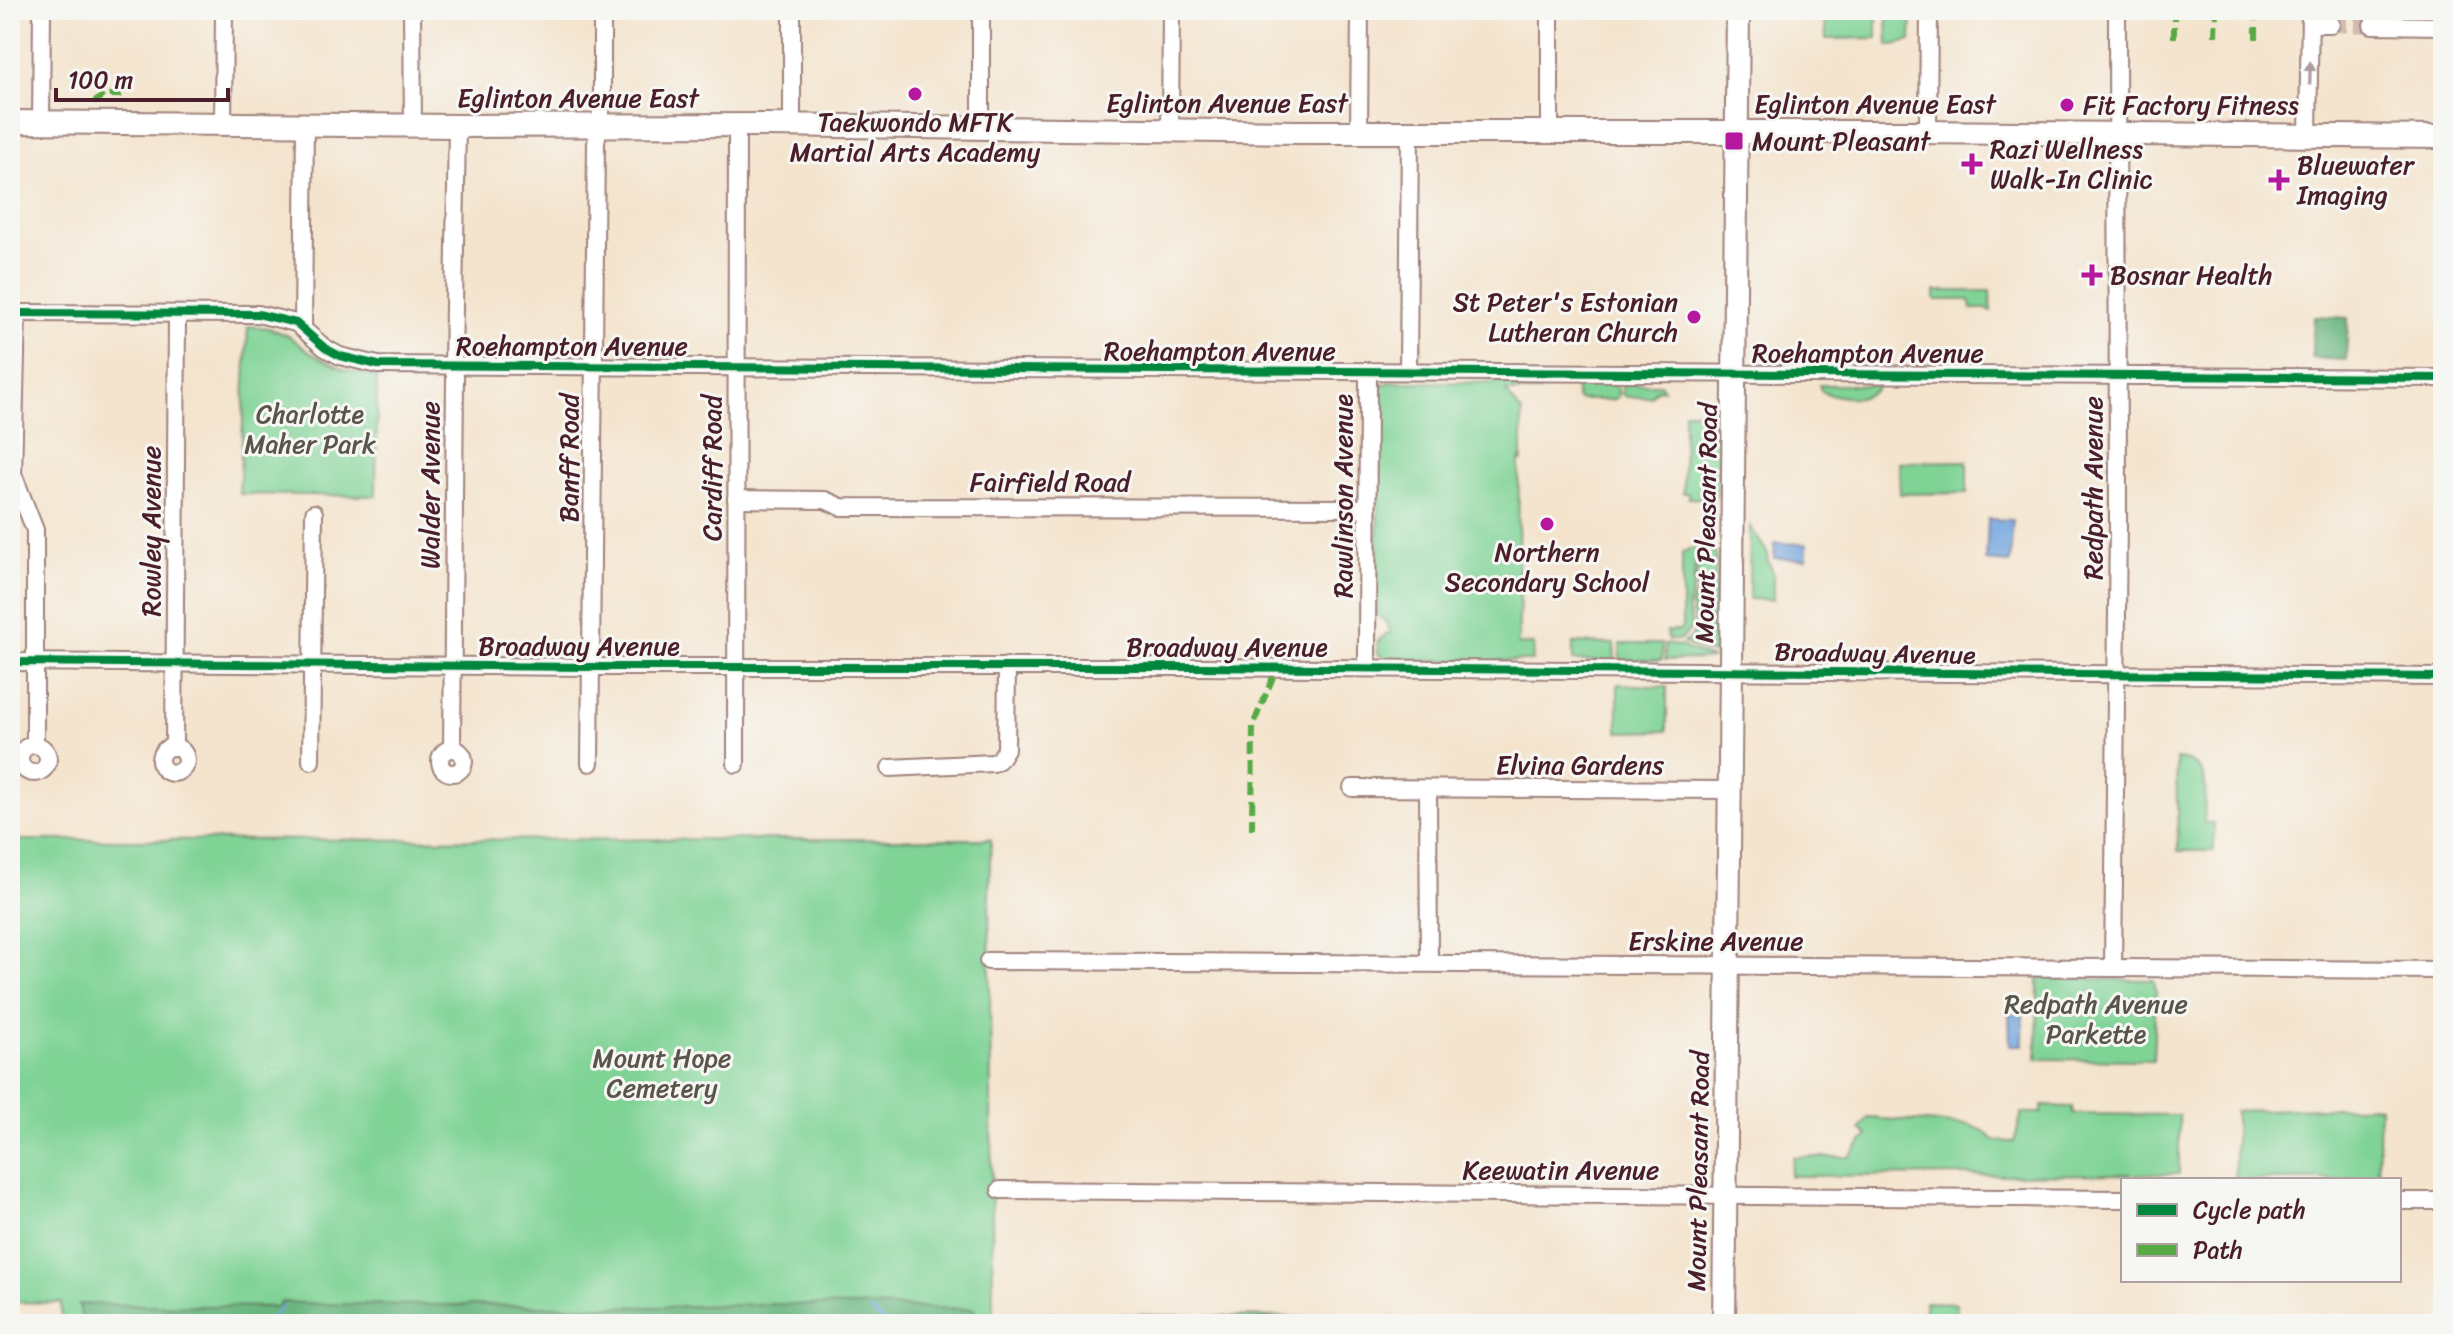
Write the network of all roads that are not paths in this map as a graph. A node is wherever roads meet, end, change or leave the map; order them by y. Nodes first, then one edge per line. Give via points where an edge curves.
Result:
1 (42, 10) edge
2 (224, 10) edge
3 (412, 10) edge
4 (602, 10) edge
5 (792, 10) edge
6 (981, 10) edge
7 (1171, 10) edge
8 (1360, 10) edge
9 (1550, 10) edge
10 (1738, 10) edge
11 (1929, 10) edge
12 (2117, 10) edge
13 (2310, 17) edge
14 (2331, 24) tunnel mouth
15 (2372, 25) tunnel mouth
16 (2443, 26) edge
17 (10, 122) edge
18 (41, 122) junction
19 (305, 124) junction
20 (223, 125) junction
21 (598, 125) junction
22 (737, 125) junction
23 (792, 125) junction
24 (413, 126) junction
25 (457, 126) junction
26 (981, 129) junction
27 (1170, 130) junction
28 (1736, 131) junction
29 (1359, 132) junction
30 (1410, 132) junction
31 (1550, 132) junction
32 (1928, 132) junction
33 (2117, 135) junction
34 (2308, 135) junction
35 (2443, 137) edge
36 (13, 313) edge
37 (177, 315) junction
38 (303, 328) junction
39 (453, 365) junction
40 (594, 365) junction
41 (737, 368) junction
42 (1368, 371) junction
43 (1408, 371) junction
44 (1735, 372) junction
45 (2117, 375) junction
46 (2443, 378) edge
47 (736, 499) junction
48 (1366, 508) junction
49 (28, 510) junction
50 (10, 511) edge
51 (314, 513) dead end
52 (173, 661) junction
53 (10, 662) edge
54 (35, 662) junction
55 (313, 664) junction
56 (453, 666) junction
57 (737, 666) junction
58 (1007, 666) junction
59 (592, 667) junction
60 (1367, 668) junction
61 (1732, 671) junction
62 (2115, 675) junction
63 (2443, 677) edge
64 (35, 745) dead end
65 (174, 747) dead end
66 (452, 749) dead end
67 (311, 761) dead end
68 (590, 763) dead end
69 (736, 764) dead end
70 (890, 768) dead end
71 (1352, 788) dead end
72 (1428, 789) junction
73 (1731, 790) junction
74 (988, 961) dead end
75 (1429, 963) junction
76 (1728, 965) junction
77 (2113, 967) junction
78 (2443, 970) edge
79 (1000, 1190) dead end
80 (1726, 1196) junction
81 (2121, 1199) edge
82 (2401, 1201) edge
83 (2443, 1201) edge
84 (1724, 1324) edge

1 - 18 street
2 - 20 street
3 - 24 street
4 - 21 street, Banff Road
5 - 23 street
6 - 26 street
7 - 27 street
8 - 29 street
9 - 31 street
10 - 28 main road, Mount Pleasant Road
11 - 32 street
12 - 33 street, Redpath Avenue
13 - 14 street
34 -> 13 street
15 - 16 street
17 - 18 main road, Eglinton Avenue East
18 - 20 main road, Eglinton Avenue East
19 - 20 main road, Eglinton Avenue East
19 - 24 main road, Eglinton Avenue East
19 - 38 street
21 - 22 main road, Eglinton Avenue East
21 - 25 main road, Eglinton Avenue East
21 - 40 street, Banff Road
22 - 23 main road, Eglinton Avenue East
22 - 41 street, Cardiff Road
23 - 26 main road, Eglinton Avenue East
24 - 25 main road, Eglinton Avenue East
25 - 39 street, Walder Avenue
26 - 27 main road, Eglinton Avenue East
27 - 29 main road, Eglinton Avenue East
28 - 31 main road, Eglinton Avenue East
28 - 32 main road, Eglinton Avenue East
28 - 44 main road, Mount Pleasant Road
29 - 30 main road, Eglinton Avenue East
30 - 31 main road, Eglinton Avenue East
30 - 43 street
32 - 33 main road, Eglinton Avenue East
33 - 34 main road, Eglinton Avenue East
33 - 45 street, Redpath Avenue
34 - 35 main road, Eglinton Avenue East
36 - 37 street, Roehampton Avenue
36 - 49 street via 13,474
37 - 38 street, Roehampton Avenue via 258,314
37 - 52 street, Rowley Avenue
38 - 39 street, Roehampton Avenue via 325,348 360,362
39 - 40 street, Roehampton Avenue
39 - 56 street, Walder Avenue
40 - 41 street, Roehampton Avenue
40 - 59 street, Banff Road
41 - 42 street, Roehampton Avenue
41 - 47 street, Cardiff Road
42 - 43 street, Roehampton Avenue
42 - 48 street, Rawlinson Avenue
43 - 44 street, Roehampton Avenue
44 - 45 street, Roehampton Avenue
44 - 61 main road, Mount Pleasant Road
45 - 46 street, Roehampton Avenue
45 - 62 street, Redpath Avenue
47 - 48 street, Fairfield Road via 825,500 841,507
47 - 57 street, Cardiff Road
48 - 60 street, Rawlinson Avenue
49 - 50 street
49 - 54 street via 35,530
51 - 55 street
52 - 54 street, Broadway Avenue
52 - 55 street, Broadway Avenue
52 - 65 street, Rowley Avenue
53 - 54 street, Broadway Avenue
54 - 64 street
55 - 56 street, Broadway Avenue
55 - 67 street
56 - 59 street, Broadway Avenue
56 - 66 street, Walder Avenue
57 - 58 street, Broadway Avenue
57 - 59 street, Broadway Avenue
57 - 69 street, Cardiff Road
58 - 60 street, Broadway Avenue
58 - 70 street via 1004,756 993,763
59 - 68 street, Banff Road
60 - 61 street, Broadway Avenue
61 - 62 street, Broadway Avenue
61 - 73 main road, Mount Pleasant Road
62 - 63 street, Broadway Avenue
62 - 77 street, Redpath Avenue
71 - 72 street, Elvina Gardens
72 - 73 street, Elvina Gardens
72 - 75 street
73 - 76 main road, Mount Pleasant Road
74 - 75 street, Erskine Avenue
75 - 76 street, Erskine Avenue
76 - 77 street, Erskine Avenue
76 - 80 main road, Mount Pleasant Road
77 - 78 street, Erskine Avenue
79 - 80 street, Keewatin Avenue
80 - 81 street, Keewatin Avenue
80 - 84 main road, Mount Pleasant Road
82 - 83 street

